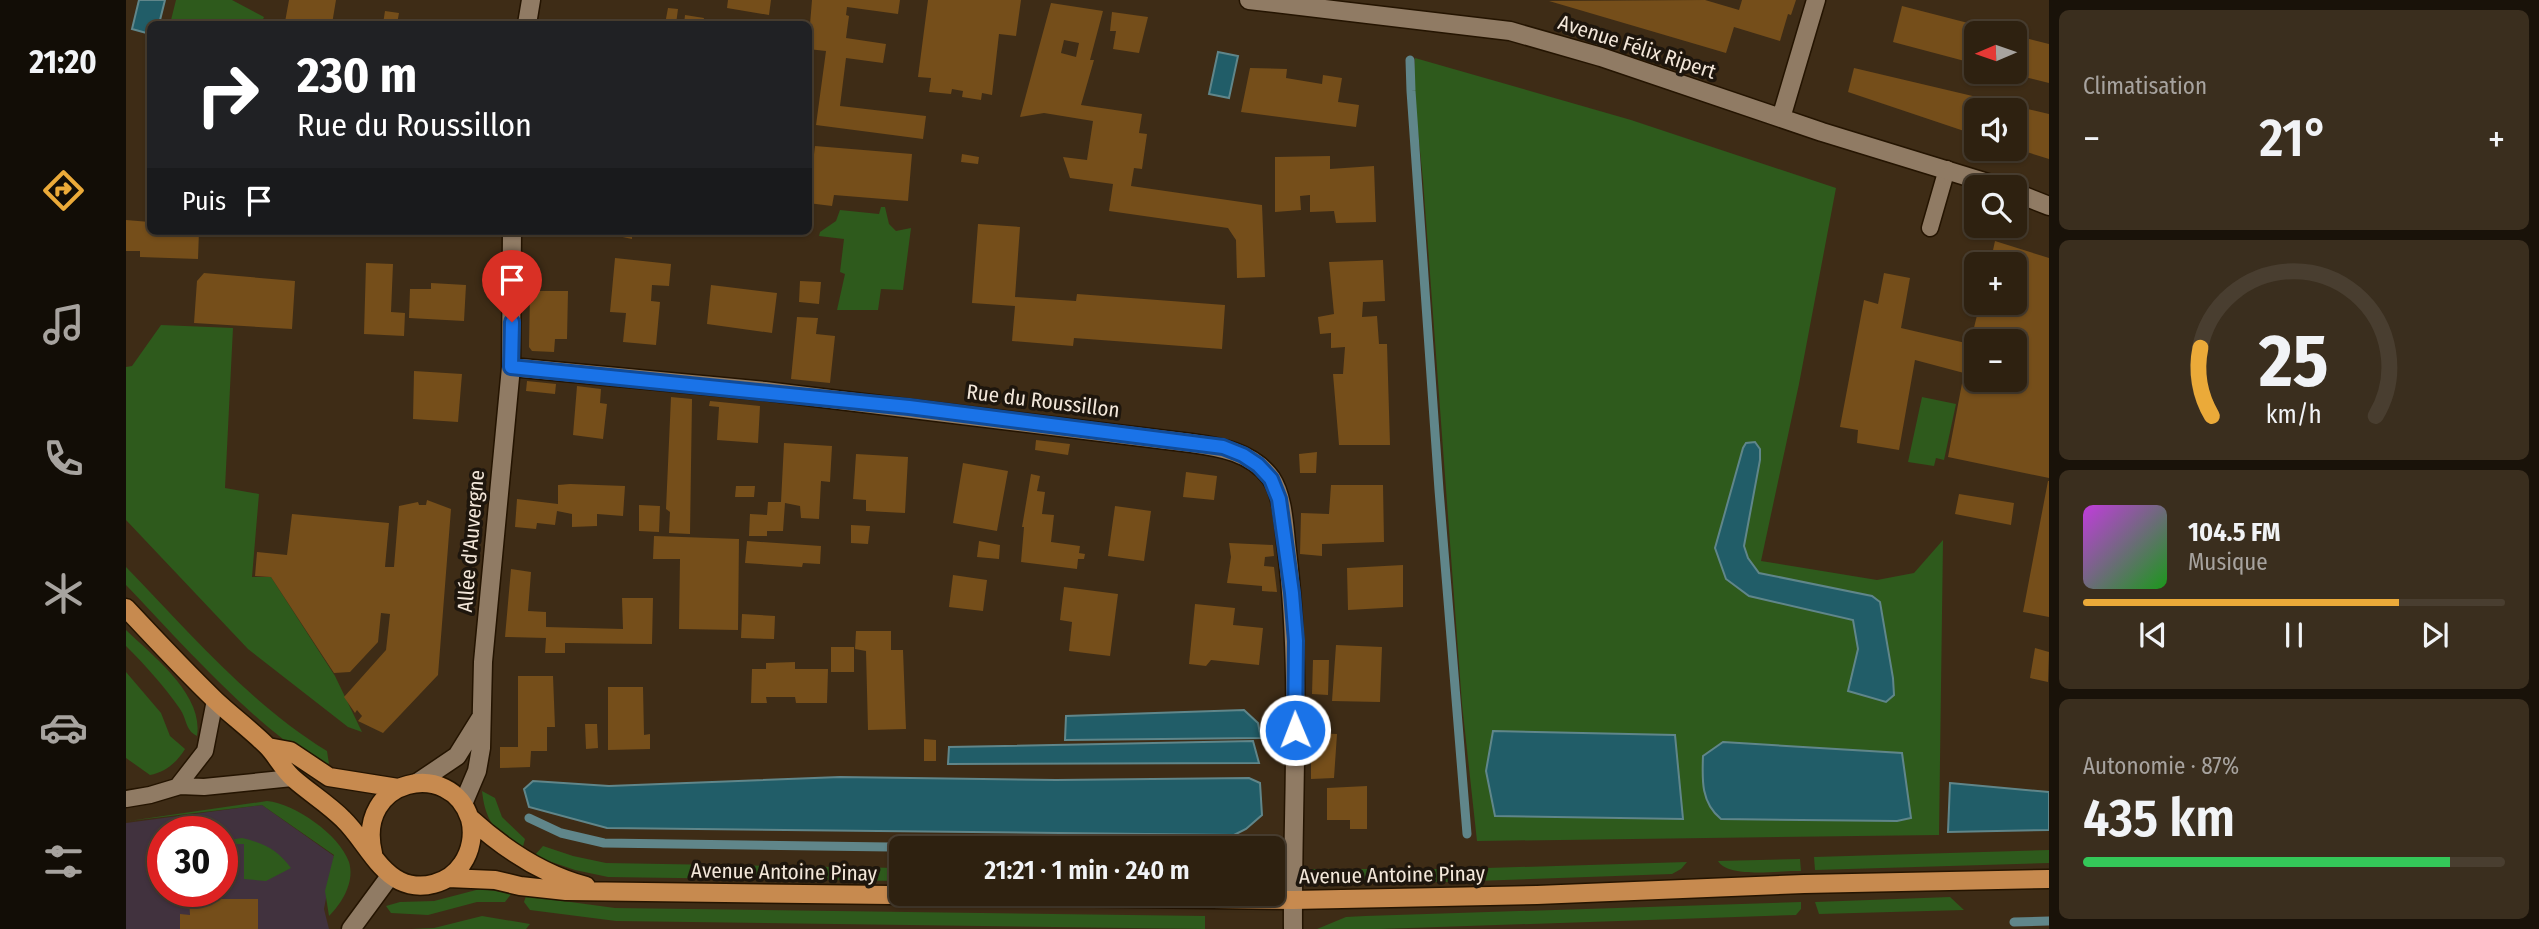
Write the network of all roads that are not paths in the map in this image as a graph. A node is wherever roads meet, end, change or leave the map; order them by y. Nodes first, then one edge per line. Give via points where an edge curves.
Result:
1 (531, 0) edge
2 (1816, 0) edge
3 (1258, 1) edge
4 (1400, 8) edge
5 (528, 21) edge
6 (1781, 118) junction
7 (1947, 169) junction
8 (1965, 175) edge
9 (2027, 197) edge
10 (2045, 203) edge
11 (1930, 228) dead end
12 (512, 235) edge
13 (511, 367) junction
14 (126, 608) edge
15 (215, 700) junction
16 (480, 719) junction
17 (268, 747) junction
18 (292, 778) junction
19 (417, 783) junction
20 (177, 787) junction
21 (398, 788) junction
22 (126, 799) edge
23 (466, 811) junction
24 (373, 853) junction
25 (390, 876) junction
26 (448, 878) junction
27 (2049, 879) edge
28 (610, 892) junction
29 (1293, 900) junction
30 (351, 929) edge
31 (1293, 929) edge

1 - 5 street
2 - 6 street
3 - 4 street, Avenue Félix Ripert
4 - 6 street, Avenue Félix Ripert via 1510,31 1601,57
6 - 7 street, Avenue Félix Ripert
7 - 8 street, Avenue Félix Ripert
7 - 11 lane
9 - 10 street
12 - 13 street
13 - 16 street, Allée d'Auvergne
13 - 29 street, Rue du Roussillon via 909,407 1202,444 1223,447 1258,465 1271,479 1279,499 1292,593 1296,643
14 - 15 main road, Avenue Antoine Pinay
15 - 17 main road, Avenue Antoine Pinay
15 - 20 lane via 205,751
16 - 19 street, Allée d'Auvergne via 457,756
16 - 23 street, Allée d'Auvergne via 481,748
17 - 18 main road, Avenue Antoine Pinay
17 - 21 main road, Avenue Antoine Pinay via 290,751 329,777
18 - 20 lane
18 - 24 main road, Avenue Antoine Pinay via 342,818
19 - 21 main road, Avenue Antoine Pinay
19 - 23 main road, Avenue Antoine Pinay via 435,784 450,792
20 - 22 lane
21 - 24 main road via 380,803 370,823
23 - 26 main road via 472,835 469,852
23 - 28 main road, Avenue Antoine Pinay via 492,839 526,862 571,882
24 - 25 main road, Avenue Antoine Pinay
25 - 26 main road, Avenue Antoine Pinay via 419,886
25 - 30 street
26 - 28 main road, Avenue Antoine Pinay
27 - 29 main road, Avenue Antoine Pinay
28 - 29 main road, Avenue Antoine Pinay
29 - 31 street, Rue du Roussillon

